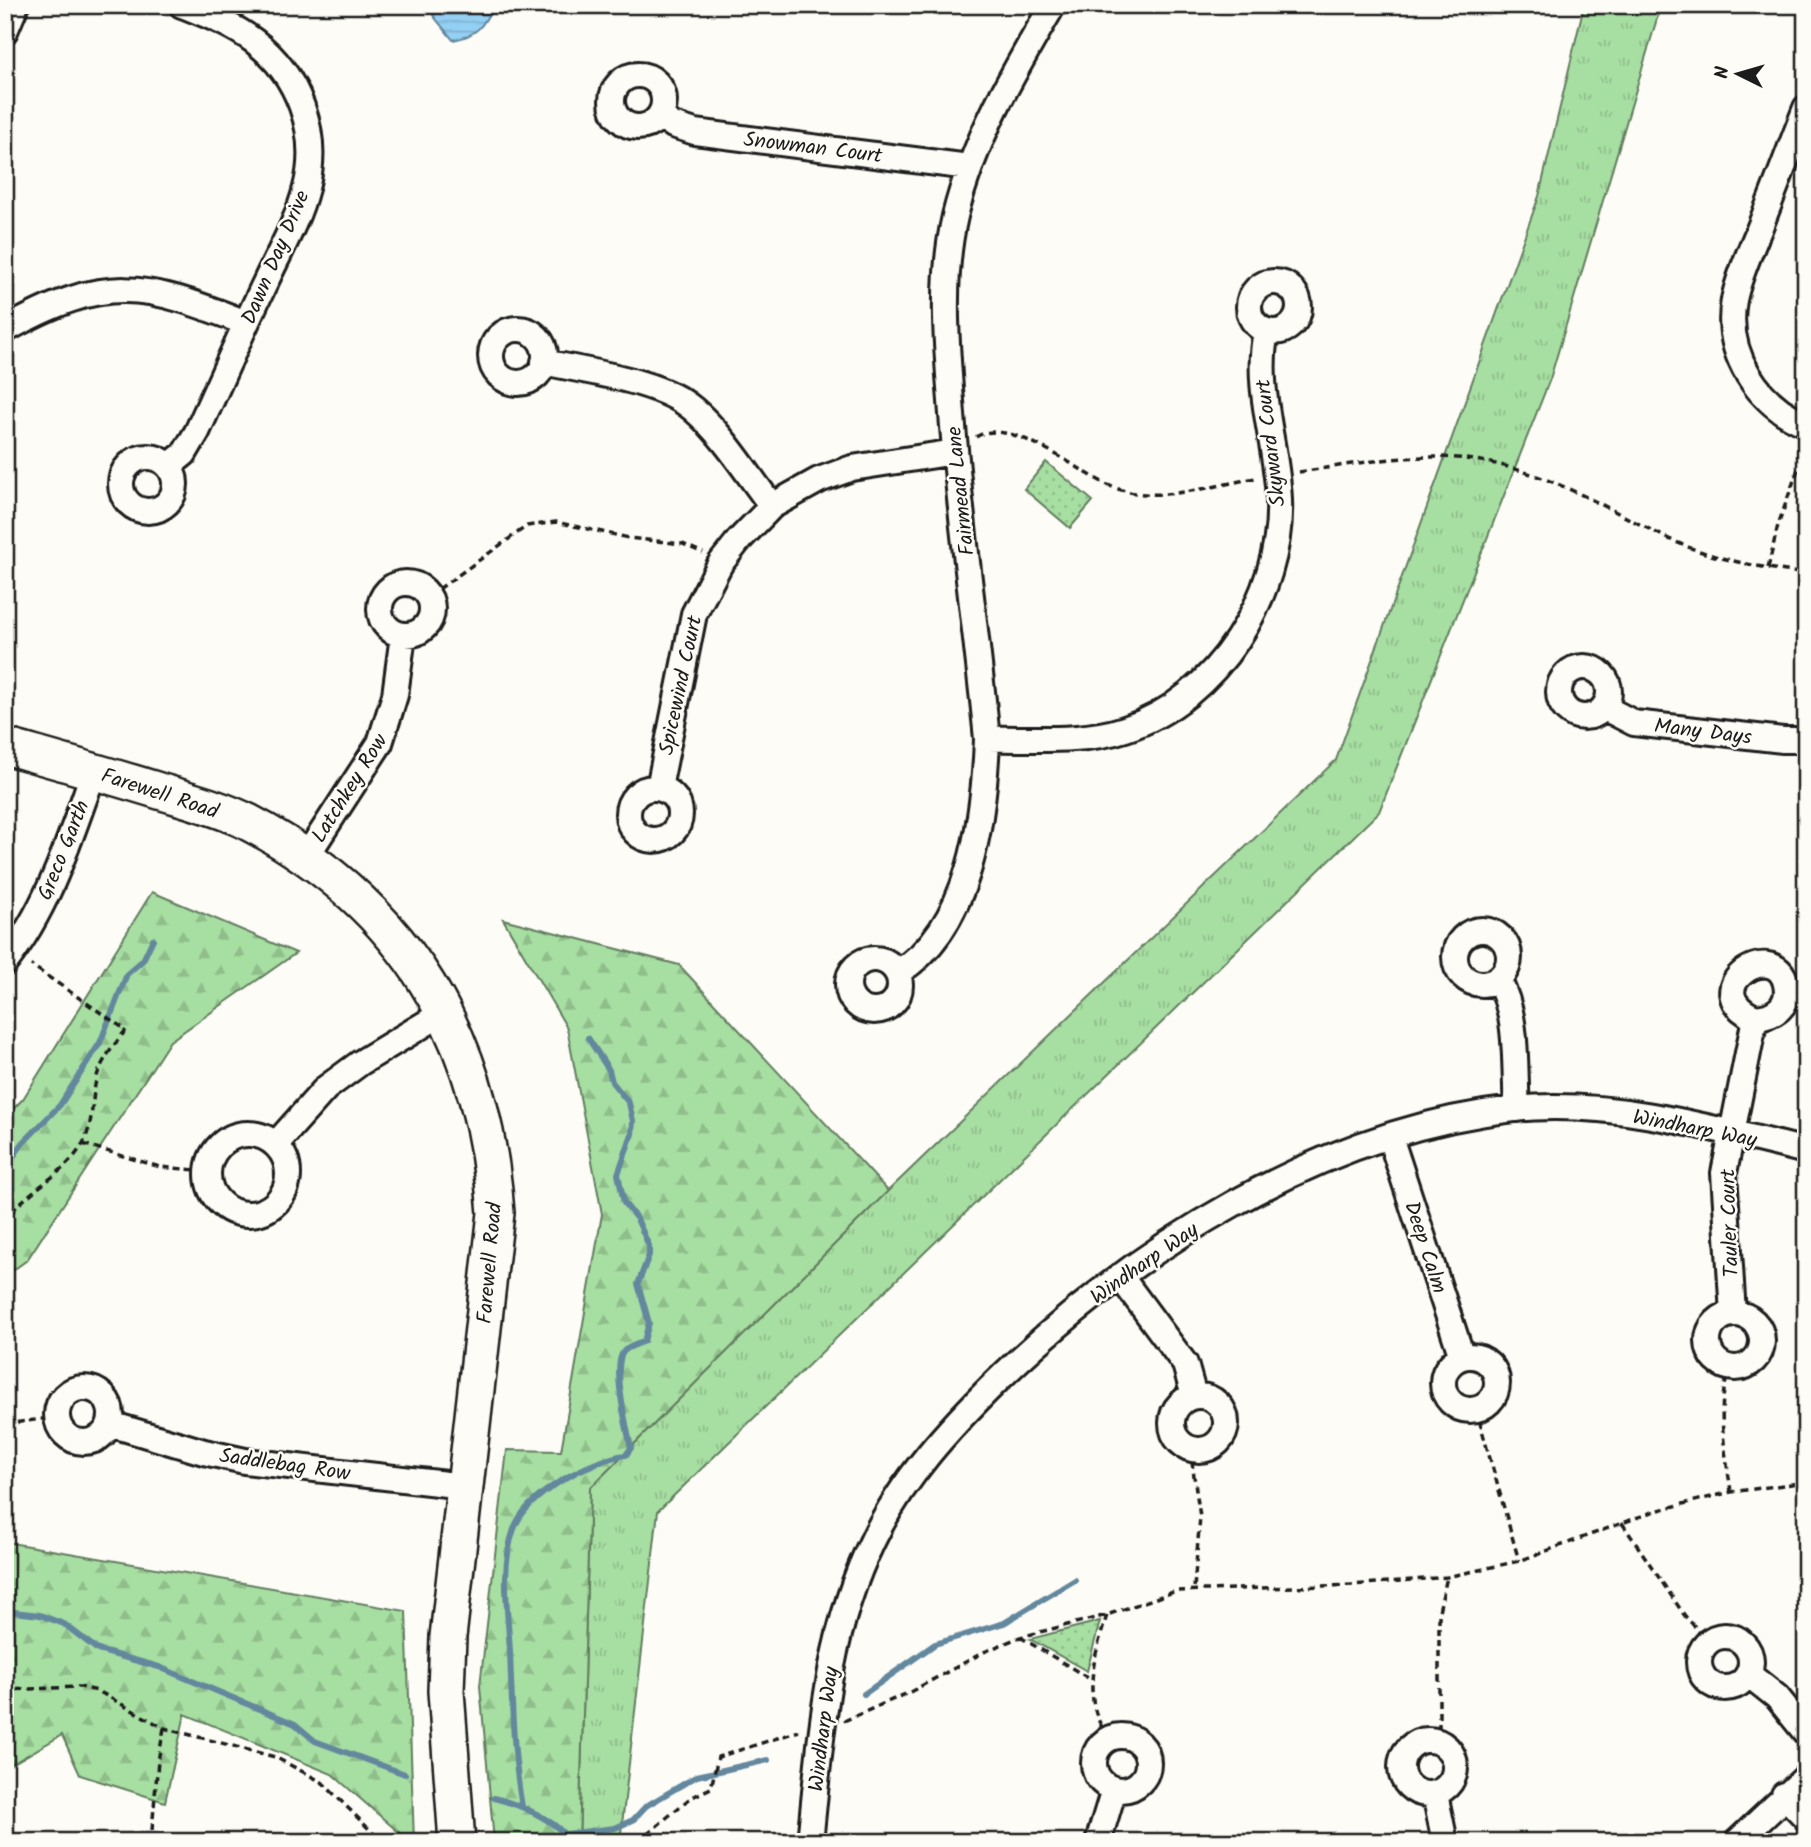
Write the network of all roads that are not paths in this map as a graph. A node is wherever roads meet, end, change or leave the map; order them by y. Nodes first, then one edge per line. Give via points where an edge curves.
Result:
1 (16, 5) edge
2 (182, 5) edge
3 (1053, 5) edge
4 (5, 31) edge
5 (1806, 108) edge
6 (660, 116) dead end
7 (969, 167) junction
8 (246, 323) junction
9 (5, 330) edge
10 (1266, 332) dead end
11 (544, 362) dead end
12 (1806, 425) edge
13 (955, 452) junction
14 (169, 466) dead end
15 (772, 506) junction
16 (403, 635) junction
17 (1605, 708) dead end
18 (987, 739) junction
19 (1806, 740) edge
20 (5, 746) edge
21 (94, 771) junction
22 (659, 788) dead end
23 (306, 857) junction
24 (10, 957) edge
25 (898, 972) dead end
26 (1498, 980) dead end
27 (443, 1013) junction
28 (1755, 1018) dead end
29 (1517, 1109) junction
30 (1731, 1133) junction
31 (1390, 1137) junction
32 (276, 1144) junction
33 (1806, 1151) edge
34 (1120, 1276) junction
35 (1733, 1314) junction
36 (1462, 1357) junction
37 (1194, 1396) junction
38 (110, 1424) junction
39 (464, 1486) junction
40 (1748, 1674) junction
41 (1806, 1733) edge
42 (1806, 1776) edge
43 (1114, 1789) junction
44 (1436, 1794) junction
45 (1784, 1796) junction
46 (1806, 1818) edge
47 (457, 1842) edge
48 (810, 1842) edge
49 (1098, 1842) edge
50 (1445, 1842) edge
51 (1737, 1842) edge

1 - 4 street
2 - 8 street, Dawn Day Drive via 230,27 273,58 290,81 310,134 306,190
3 - 7 street, Fairmead Lane via 989,116
5 - 12 street via 1740,279 1732,320 1741,358 1760,393
6 - 7 street, Snowman Court via 695,132
7 - 13 street, Fairmead Lane via 955,218 945,296
8 - 9 street via 180,297 125,290 76,296
8 - 14 street, Dawn Day Drive via 197,432 184,454
10 - 18 street, Skyward Court via 1261,376 1278,475 1278,528 1263,590 1235,643 1195,687 1149,718 1108,733
11 - 15 street via 655,389 692,408
13 - 15 street, Spicewind Court via 852,468
13 - 18 street, Fairmead Lane
15 - 22 street, Spicewind Court via 720,564 694,614
16 - 16 street via 414,634 430,618 432,607 429,596 410,582 398,583 381,599 383,622
16 - 23 street, Latchkey Row via 395,695 380,743
17 - 19 street, Many Days via 1634,723
18 - 25 street, Fairmead Lane via 983,811 965,879 931,945
20 - 21 street, Farewell Road
21 - 23 street, Farewell Road via 246,821
21 - 24 street, Greco Garth via 58,870
23 - 27 street, Farewell Road via 394,934
26 - 29 street via 1510,1011
27 - 32 street via 326,1087
27 - 39 street, Farewell Road via 462,1050 483,1117 496,1213
28 - 30 street, Tauler Court
29 - 30 street, Windharp Way via 1621,1113
29 - 31 street, Windharp Way via 1469,1115
30 - 33 street, Windharp Way
30 - 35 street, Tauler Court via 1724,1195
31 - 34 street, Windharp Way via 1322,1161 1273,1185
31 - 36 street, Deep Calm
32 - 32 street via 287,1161 289,1175 287,1188 271,1209 261,1214 233,1213 222,1206 210,1190 212,1156 230,1138 245,1133
34 - 37 street via 1185,1364
34 - 48 street, Windharp Way via 1021,1357 975,1403 936,1446 874,1537 854,1582 828,1673
35 - 35 street via 1713,1325 1709,1336 1713,1356 1740,1367 1754,1360 1761,1332 1752,1319
36 - 36 street via 1445,1372 1445,1392 1457,1406 1476,1409 1492,1399 1497,1379 1483,1358
37 - 37 street via 1179,1405 1172,1421 1177,1439 1190,1449 1208,1450 1227,1425 1214,1400
38 - 38 street via 100,1438 79,1442 66,1437 57,1417 65,1396 85,1388 107,1400
38 - 39 street, Saddlebag Row via 245,1461
39 - 47 street, Farewell Road via 446,1691
40 - 40 street via 1749,1652 1739,1640 1720,1636 1702,1649 1698,1662 1706,1680 1725,1689
40 - 41 street via 1777,1697
42 - 45 street
43 - 43 street via 1136,1785 1148,1765 1140,1743 1121,1735 1100,1745 1095,1755 1099,1779
43 - 49 street
44 - 44 street via 1452,1779 1455,1764 1439,1742 1426,1740 1408,1748 1400,1769 1411,1789
44 - 50 street
45 - 46 street
45 - 51 street

